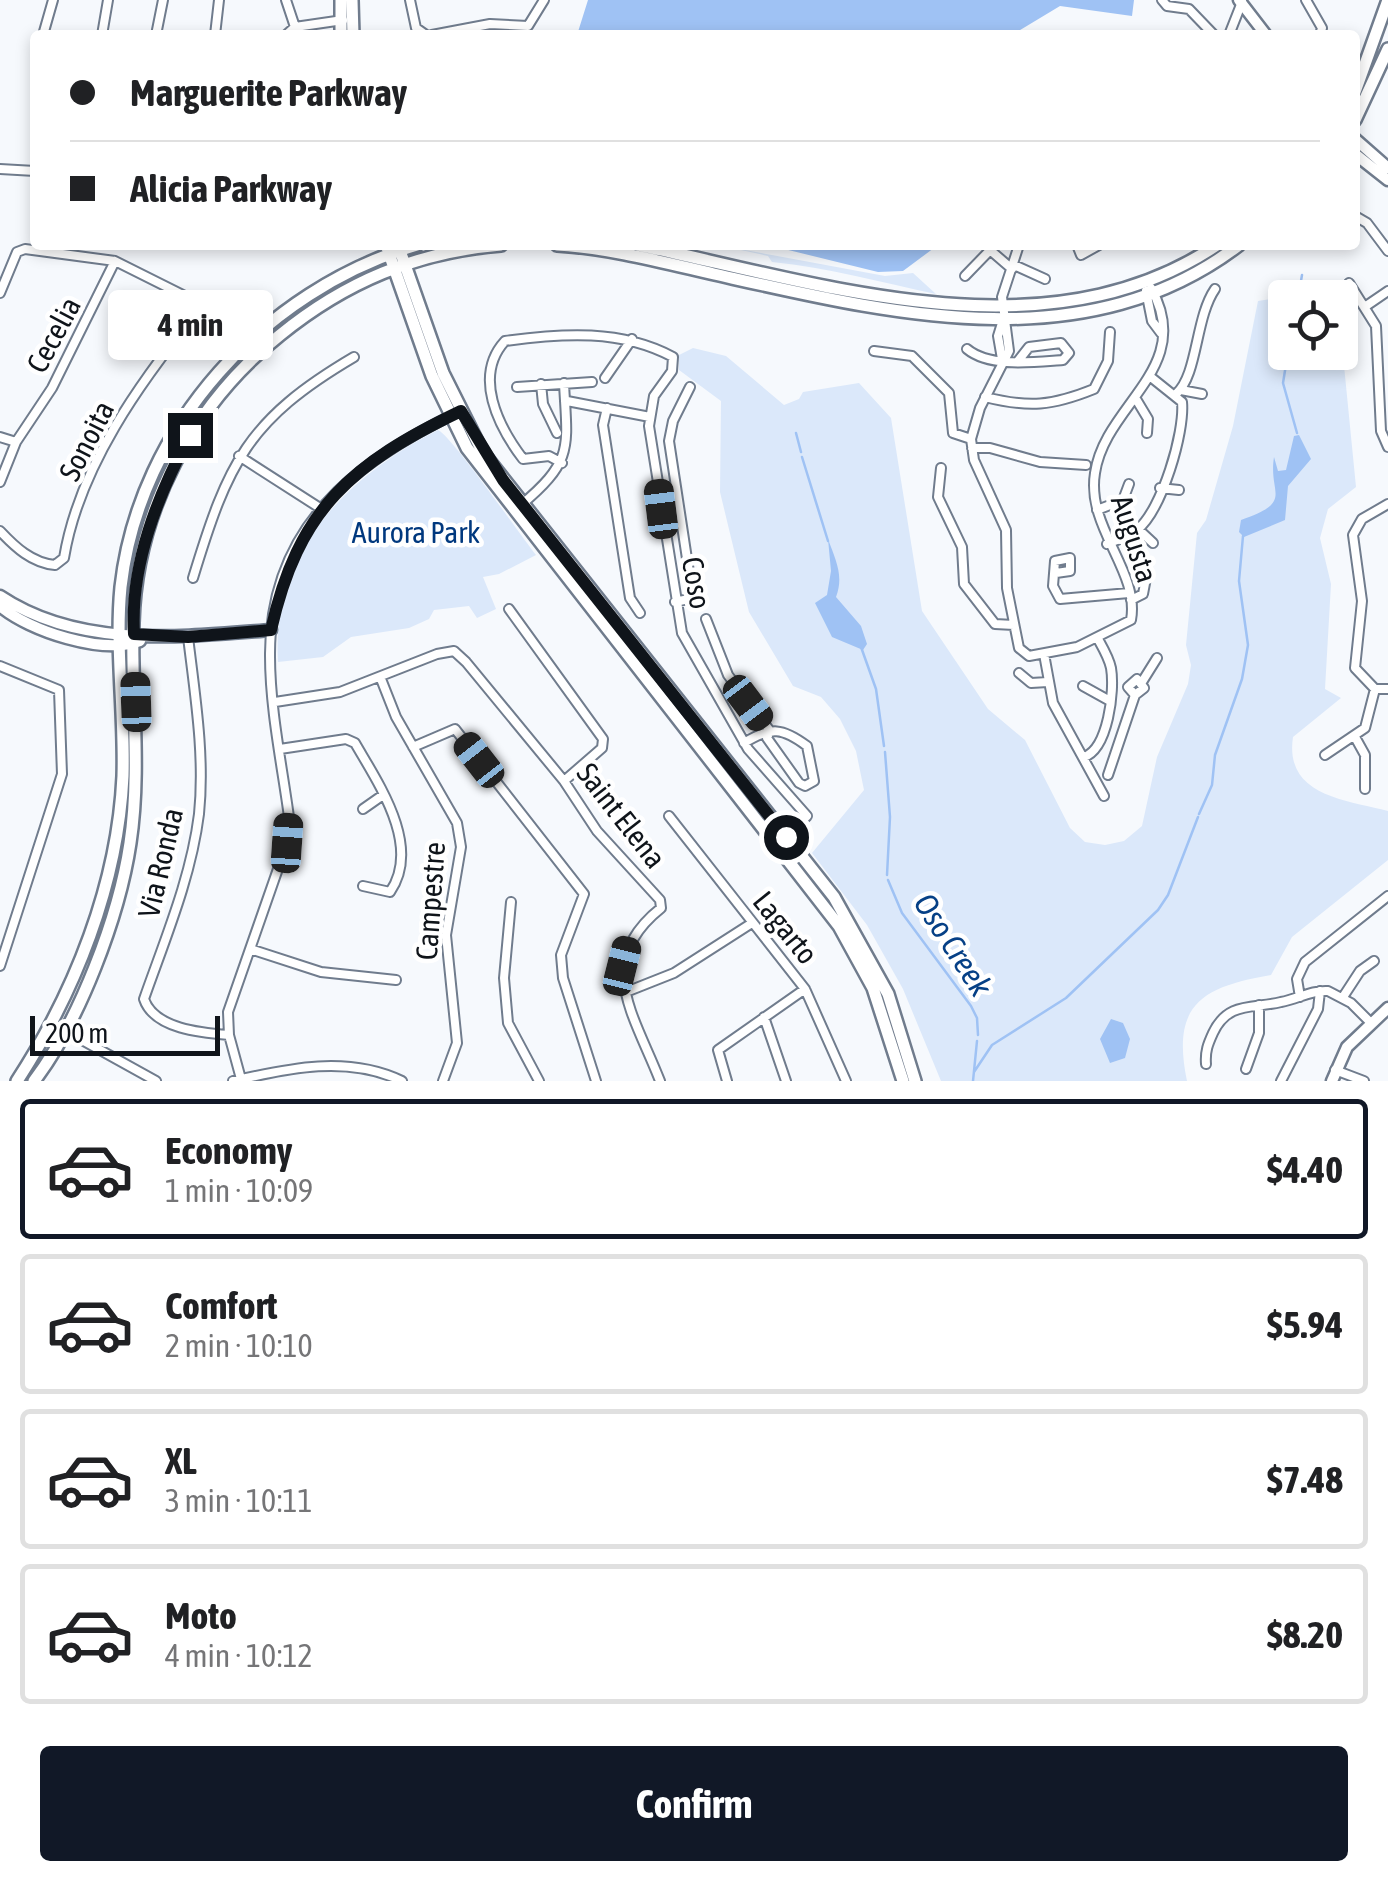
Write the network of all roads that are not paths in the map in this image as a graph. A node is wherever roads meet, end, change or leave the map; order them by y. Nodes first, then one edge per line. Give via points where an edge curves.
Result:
1 (53, 0) edge
2 (108, 0) edge
3 (163, 0) edge
4 (219, 0) edge
5 (286, 0) edge
6 (341, 0) edge
7 (352, 0) edge
8 (410, 0) edge
9 (544, 0) edge
10 (1162, 0) edge
11 (1306, 0) edge
12 (1388, 0) edge
13 (1241, 1) edge
14 (346, 20) junction
15 (295, 27) junction
16 (44, 30) edge
17 (103, 30) edge
18 (157, 30) edge
19 (216, 30) edge
20 (292, 30) edge
21 (343, 30) edge
22 (350, 30) edge
23 (420, 30) edge
24 (457, 30) edge
25 (1209, 30) edge
26 (1230, 30) edge
27 (1262, 30) edge
28 (1320, 30) edge
29 (1388, 49) edge
30 (1360, 78) edge
31 (1360, 109) edge
32 (1360, 144) edge
33 (1380, 165) edge
34 (0, 169) edge
35 (30, 171) edge
36 (1388, 180) edge
37 (1360, 219) edge
38 (30, 249) edge
39 (40, 250) edge
40 (442, 250) edge
41 (599, 250) edge
42 (664, 250) edge
43 (991, 250) edge
44 (995, 250) edge
45 (1018, 250) edge
46 (1207, 250) edge
47 (1231, 250) edge
48 (1388, 252) edge
49 (395, 254) edge
50 (115, 261) junction
51 (1013, 267) junction
52 (965, 276) dead end
53 (1045, 280) dead end
54 (1147, 281) junction
55 (1215, 289) dead end
56 (1388, 292) edge
57 (0, 294) edge
58 (1150, 295) junction
59 (1358, 295) edge
60 (1366, 306) junction
61 (1003, 314) junction
62 (1110, 332) dead end
63 (632, 339) junction
64 (967, 349) dead end
65 (874, 351) dead end
66 (354, 357) dead end
67 (1002, 359) junction
68 (1018, 361) junction
69 (605, 378) dead end
70 (1152, 378) junction
71 (592, 382) dead end
72 (564, 383) junction
73 (541, 384) junction
74 (517, 387) dead end
75 (690, 387) dead end
76 (1178, 392) junction
77 (1202, 394) dead end
78 (985, 397) junction
79 (1136, 399) junction
80 (567, 401) junction
81 (607, 408) junction
82 (455, 413) junction
83 (650, 416) junction
84 (1147, 432) dead end
85 (557, 433) dead end
86 (0, 437) edge
87 (16, 442) junction
88 (669, 442) junction
89 (652, 443) junction
90 (972, 444) junction
91 (1388, 447) edge
92 (239, 456) junction
93 (562, 463) junction
94 (1086, 465) dead end
95 (941, 468) dead end
96 (0, 482) edge
97 (1129, 484) dead end
98 (1160, 488) junction
99 (1179, 490) dead end
100 (1388, 504) edge
101 (320, 508) junction
102 (517, 508) junction
103 (1097, 510) junction
104 (1138, 530) junction
105 (0, 531) edge
106 (1153, 543) dead end
107 (1107, 544) junction
108 (1056, 573) dead end
109 (1147, 573) dead end
110 (193, 578) dead end
111 (0, 596) edge
112 (1130, 597) junction
113 (675, 602) junction
114 (0, 606) edge
115 (509, 609) dead end
116 (640, 613) dead end
117 (706, 620) dead end
118 (1014, 625) junction
119 (271, 630) junction
120 (188, 637) junction
121 (1098, 638) junction
122 (127, 639) junction
123 (1044, 654) junction
124 (1157, 658) dead end
125 (0, 666) edge
126 (1020, 673) dead end
127 (728, 675) junction
128 (381, 679) junction
129 (1048, 682) junction
130 (711, 684) junction
131 (1083, 686) dead end
132 (1375, 689) junction
133 (1388, 690) edge
134 (1110, 701) junction
135 (275, 702) junction
136 (1106, 722) junction
137 (1125, 730) junction
138 (770, 731) junction
139 (1356, 737) junction
140 (744, 743) junction
141 (413, 747) junction
142 (1097, 748) junction
143 (280, 749) junction
144 (1116, 755) junction
145 (1325, 755) dead end
146 (1084, 757) junction
147 (1108, 775) dead end
148 (564, 781) junction
149 (1365, 789) dead end
150 (383, 796) junction
151 (1104, 796) dead end
152 (363, 808) dead end
153 (669, 816) dead end
154 (782, 841) junction
155 (362, 886) dead end
156 (1388, 896) edge
157 (511, 902) dead end
158 (752, 922) junction
159 (250, 949) junction
160 (1374, 962) dead end
161 (0, 966) edge
162 (396, 980) dead end
163 (806, 989) junction
164 (1320, 991) junction
165 (626, 992) junction
166 (1300, 997) junction
167 (1343, 997) junction
168 (1258, 1005) junction
169 (1388, 1008) edge
170 (764, 1017) junction
171 (1370, 1023) junction
172 (58, 1026) junction
173 (229, 1034) junction
174 (1206, 1064) dead end
175 (1246, 1069) dead end
176 (1334, 1076) edge
177 (1285, 1078) edge
178 (237, 1080) edge
179 (17, 1081) edge
180 (34, 1081) edge
181 (156, 1081) edge
182 (402, 1081) edge
183 (443, 1081) edge
184 (538, 1081) edge
185 (596, 1081) edge
186 (660, 1081) edge
187 (727, 1081) edge
188 (786, 1081) edge
189 (846, 1081) edge
190 (903, 1081) edge
191 (915, 1081) edge
192 (1364, 1081) edge

1 - 16 street
2 - 17 street
3 - 18 street
4 - 19 street
5 - 15 street
6 - 14 main road
7 - 14 main road
8 - 23 street
9 - 24 street via 528,26
10 - 25 street via 1190,10
11 - 28 street
12 - 30 main road
13 - 26 street
13 - 27 street
14 - 15 street
14 - 21 main road
14 - 22 main road
15 - 20 street
29 - 31 main road
32 - 33 street
33 - 36 street
34 - 35 street
37 - 48 street
38 - 57 street via 17,252
39 - 50 street
40 - 49 main road
41 - 61 main road via 927,316
42 - 61 main road
43 - 52 street
44 - 51 street
45 - 51 street
46 - 54 main road
47 - 58 main road
49 - 82 main road
49 - 122 main road via 252,358 206,410 153,516
50 - 87 street, Cecelia via 52,388
50 - 105 street, Sonoita via 197,302 197,312 146,378 102,454 64,558 44,564
51 - 53 street
51 - 61 street via 1004,284
54 - 58 street
54 - 61 main road
55 - 76 street
56 - 60 street
58 - 61 main road via 1084,314
58 - 70 street, Augusta via 1161,333
59 - 60 street
60 - 91 street via 1376,326 1381,431
61 - 67 street
62 - 78 street via 1108,362 1094,389 1054,406 1028,408
63 - 69 street
63 - 83 street, Coso via 675,364 654,396
63 - 93 street via 550,335 505,341 491,362 492,400 524,459 550,456
64 - 67 street
65 - 90 street via 912,356 949,393 953,433
66 - 92 street via 278,409
67 - 68 street
67 - 78 street
68 - 68 street via 1063,360 1068,353 1061,343 1028,347
70 - 76 street
70 - 79 street, Augusta
71 - 72 street
72 - 73 street
72 - 80 street
73 - 74 street
73 - 85 street via 542,404
75 - 88 street, Coso
76 - 77 street
76 - 98 street via 1184,442
78 - 90 street
79 - 84 street via 1148,419
79 - 103 street, Augusta via 1100,451
80 - 81 street
80 - 93 street via 570,436
81 - 83 street
81 - 116 street via 603,424 630,598
82 - 101 street via 355,471
82 - 102 main road
83 - 89 street, Coso
86 - 87 street
87 - 96 street, Cecelia
88 - 89 street
88 - 113 street, Coso via 693,598
89 - 113 street, Coso
90 - 94 street via 1040,462
90 - 118 street via 1006,530
92 - 101 street
92 - 110 street via 223,484
93 - 102 street
95 - 118 street via 938,497 962,546 964,584 995,624
97 - 103 street via 1123,500
98 - 99 street
98 - 104 street
100 - 132 street via 1362,519 1352,544 1362,600 1353,662
101 - 119 street via 290,563
102 - 154 main road
103 - 107 street, Augusta
104 - 106 street
104 - 107 street
107 - 112 street, Augusta
108 - 112 street via 1053,586 1060,598
109 - 112 street via 1144,594
111 - 122 street via 39,619
112 - 121 street, Augusta via 1131,620
113 - 130 street, Coso via 682,633
114 - 122 street via 57,636
115 - 148 street via 602,739 595,755
117 - 127 street, Coso
118 - 123 street via 1021,654
119 - 120 street
119 - 135 street
120 - 122 street
120 - 173 street, Via Ronda via 199,813 183,888 144,999 154,1014 182,1028
121 - 123 street
121 - 134 street via 1111,668
122 - 172 main road via 122,777 108,871
123 - 129 street
124 - 137 street via 1135,694
125 - 161 street via 59,690 62,774
126 - 129 street via 1031,683
127 - 130 street
127 - 138 street, Coso
128 - 135 street
128 - 141 street, Campestre
128 - 148 street, Saint Elena via 454,651
129 - 146 street
130 - 140 street, Coso
131 - 134 street
132 - 133 street
132 - 139 street via 1368,723
134 - 136 street
135 - 143 street
136 - 137 street
136 - 142 street
137 - 144 street
138 - 138 street, Coso via 785,729 806,746 815,772 810,785 799,782 768,738
138 - 140 street
139 - 145 street
139 - 149 street via 1365,755
140 - 154 street, Coso via 807,816
141 - 183 street, Campestre via 457,823 461,848 446,936 457,1043
141 - 185 street via 454,729 584,894 562,955 562,978
142 - 144 street
142 - 146 street
143 - 150 street via 355,743
143 - 159 street via 287,843
144 - 147 street
146 - 151 street
148 - 165 street, Saint Elena via 597,831 660,900 661,908 628,942 622,966
150 - 152 street
150 - 155 street via 401,842 396,884 390,892
153 - 158 street, Lagarto
154 - 190 main road via 853,949 886,1019
154 - 191 main road via 834,897 872,960
156 - 166 street via 1305,962
157 - 184 street via 504,978 508,1023
158 - 163 street, Lagarto
158 - 165 street via 674,973
159 - 162 street via 320,972
159 - 173 street via 228,1012
160 - 167 street
163 - 170 street
163 - 189 street, Lagarto
164 - 166 street
164 - 167 street
164 - 177 street
165 - 186 street, Saint Elena
166 - 168 street
167 - 171 street
168 - 174 street via 1224,1016 1205,1052
168 - 175 street via 1259,1033
169 - 171 street
170 - 187 street via 718,1050
170 - 188 street
171 - 176 street via 1347,1047
172 - 179 main road
172 - 180 main road
172 - 181 street
173 - 178 street
176 - 192 street
178 - 182 street via 278,1069 356,1066

